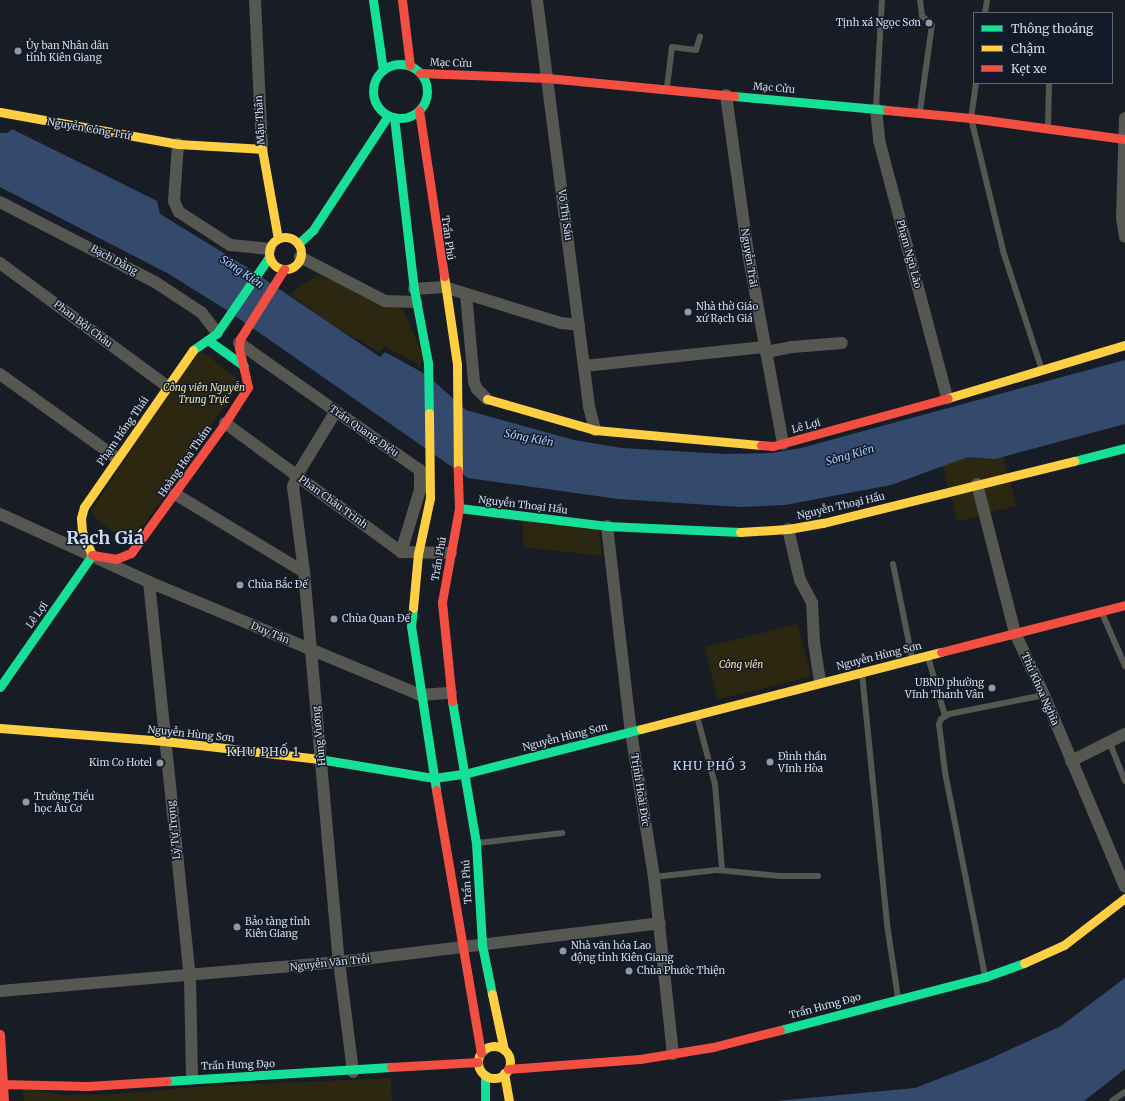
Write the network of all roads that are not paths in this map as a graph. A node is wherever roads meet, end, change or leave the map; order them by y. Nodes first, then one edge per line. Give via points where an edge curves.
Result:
1 (255, 0) edge
2 (373, 0) edge
3 (402, 0) edge
4 (537, 0) edge
5 (882, 0) edge
6 (920, 0) edge
7 (987, 0) edge
8 (985, 12) edge
9 (700, 38) dead end
10 (410, 66) junction
11 (383, 70) junction
12 (420, 73) junction
13 (547, 78) junction
14 (976, 84) edge
15 (1049, 84) edge
16 (666, 89) junction
17 (726, 95) junction
18 (876, 109) junction
19 (419, 110) junction
20 (0, 112) edge
21 (920, 113) junction
22 (391, 117) junction
23 (972, 118) junction
24 (1125, 118) edge
25 (1048, 128) junction
26 (1124, 139) edge
27 (178, 144) junction
28 (262, 149) junction
29 (0, 202) edge
30 (1125, 237) edge
31 (278, 238) junction
32 (298, 244) junction
33 (269, 253) junction
34 (300, 257) junction
35 (0, 262) edge
36 (284, 269) junction
37 (444, 287) junction
38 (414, 290) junction
39 (466, 294) junction
40 (416, 302) junction
41 (579, 325) junction
42 (213, 336) junction
43 (240, 341) junction
44 (842, 343) dead end
45 (1125, 345) edge
46 (765, 350) junction
47 (244, 366) junction
48 (584, 366) junction
49 (1042, 370) junction
50 (0, 374) edge
51 (167, 386) junction
52 (947, 398) junction
53 (487, 399) joint
54 (336, 411) junction
55 (225, 423) junction
56 (595, 430) junction
57 (783, 444) junction
58 (1125, 448) edge
59 (117, 458) junction
60 (297, 475) junction
61 (977, 484) junction
62 (175, 494) junction
63 (459, 508) junction
64 (0, 514) edge
65 (607, 526) junction
66 (788, 530) junction
67 (401, 552) junction
68 (451, 553) junction
69 (418, 554) junction
70 (92, 555) junction
71 (893, 564) dead end
72 (304, 572) junction
73 (150, 582) junction
74 (1125, 605) edge
75 (1101, 611) junction
76 (1015, 633) junction
77 (310, 650) junction
78 (928, 656) junction
79 (913, 659) junction
80 (1125, 666) edge
81 (862, 673) junction
82 (820, 682) junction
83 (0, 687) edge
84 (451, 693) junction
85 (420, 695) junction
86 (1044, 695) junction
87 (697, 715) junction
88 (945, 716) junction
89 (0, 728) edge
90 (631, 732) junction
91 (1125, 734) edge
92 (164, 741) junction
93 (1109, 741) junction
94 (321, 759) junction
95 (1071, 761) junction
96 (464, 774) junction
97 (434, 778) junction
98 (1125, 781) edge
99 (562, 833) dead end
100 (476, 843) junction
101 (722, 870) junction
102 (818, 876) dead end
103 (654, 877) junction
104 (1125, 887) edge
105 (1125, 898) edge
106 (660, 923) junction
107 (482, 946) junction
108 (462, 948) junction
109 (339, 962) junction
110 (190, 976) junction
111 (985, 977) junction
112 (0, 991) edge
113 (898, 998) junction
114 (0, 1034) edge
115 (504, 1050) junction
116 (481, 1053) junction
117 (673, 1054) junction
118 (478, 1062) junction
119 (506, 1071) junction
120 (353, 1072) junction
121 (485, 1075) junction
122 (192, 1078) junction
123 (2, 1087) edge
124 (1125, 1092) edge
125 (4, 1101) edge
126 (485, 1101) edge
127 (509, 1101) edge
128 (1112, 1101) edge

1 - 28 street, Mậu Thân
2 - 11 main road
3 - 10 main road
4 - 13 street, Võ Thị Sáu
5 - 18 lane
6 - 21 lane via 922,16 932,25
7 - 8 lane
9 - 16 lane via 696,50 672,47
10 - 11 main road via 396,65
10 - 12 main road
11 - 22 main road via 376,78 374,99 380,109
12 - 13 main road, Mạc Cửu
12 - 19 main road, Trần Phú via 426,85 426,98
13 - 16 main road, Mạc Cửu
13 - 41 street, Võ Thị Sáu
14 - 23 lane
15 - 25 lane
16 - 17 main road, Mạc Cửu
17 - 18 main road, Mạc Cửu
17 - 46 street, Nguyễn Trãi
18 - 21 main road, Mạc Cửu
18 - 52 street, Phạm Ngũ Lão via 879,140
19 - 22 main road via 403,118
19 - 37 main road, Trần Phú
20 - 27 main road, Nguyễn Công Trứ
21 - 23 main road, Mạc Cửu
22 - 32 main road via 313,230
22 - 38 main road, Trần Phú
23 - 25 main road, Mạc Cửu
23 - 49 lane via 1004,254
24 - 26 street
25 - 26 main road, Mạc Cửu
26 - 30 street via 1122,218
27 - 28 main road, Nguyễn Công Trứ
27 - 33 street via 174,201 179,212 230,245
28 - 31 main road, Mậu Thân
29 - 42 street, Bạch Đằng via 155,282 202,313
31 - 32 main road via 287,237
31 - 33 main road
32 - 34 main road
33 - 36 main road via 273,264
33 - 42 main road, Phạm Hồng Thái via 263,269
34 - 36 main road via 296,264
34 - 40 street via 385,301
35 - 51 street, Phan Bội Châu
36 - 43 main road
37 - 38 street
37 - 39 street
37 - 63 main road, Trần Phú via 457,364
38 - 40 main road, Trần Phú
39 - 41 street via 561,323
39 - 53 street via 474,382
40 - 69 main road, Trần Phú via 428,362 430,498
41 - 48 street, Võ Thị Sáu
42 - 47 main road
42 - 51 main road, Phạm Hồng Thái via 192,351
43 - 47 main road, Hoàng Hoa Thám
43 - 54 street, Trần Quang Diệu
44 - 46 street
45 - 49 main road, Lê Lợi
46 - 48 street
46 - 57 street, Nguyễn Trãi
47 - 55 main road, Hoàng Hoa Thám via 248,387
48 - 56 street, Võ Thị Sáu via 589,407
49 - 52 main road, Lê Lợi
50 - 59 street
51 - 59 main road, Phạm Hồng Thái
52 - 57 main road, Lê Lợi
53 - 56 main road, Lê Lợi
54 - 60 street, Hùng Vương
54 - 67 street, Trần Quang Diệu via 420,470 420,490
55 - 60 street, Phan Châu Trinh
55 - 62 main road, Hoàng Hoa Thám
56 - 57 main road, Lê Lợi via 732,444
58 - 61 main road, Nguyễn Thoại Hầu
59 - 70 main road, Phạm Hồng Thái via 87,502 81,518 82,532
60 - 67 street, Phan Châu Trinh
60 - 72 street, Hùng Vương via 293,487
61 - 66 main road, Nguyễn Thoại Hầu via 823,524
61 - 76 street, Thủ Khoa Nghĩa
62 - 70 main road, Hoàng Hoa Thám via 131,553 116,559
62 - 72 street
63 - 65 main road, Nguyễn Thoại Hầu
63 - 68 main road, Trần Phú
64 - 70 street, Duy Tân
65 - 66 main road, Nguyễn Thoại Hầu via 736,532
65 - 90 street, Trịnh Hoài Đức
66 - 82 street via 800,580 812,603
67 - 69 street, Phan Châu Trinh
68 - 69 street, Phan Châu Trinh
68 - 84 main road, Trần Phú via 442,602
69 - 85 main road, Trần Phú via 411,626
70 - 73 street, Duy Tân
70 - 83 main road, Lê Lợi
71 - 79 lane
72 - 77 street, Hùng Vương
73 - 77 street, Duy Tân
73 - 92 street, Lý Tự Trọng
74 - 75 main road, Nguyễn Hùng Sơn
75 - 76 main road, Nguyễn Hùng Sơn
75 - 80 lane
76 - 78 main road, Nguyễn Hùng Sơn
76 - 86 street, Thủ Khoa Nghĩa
77 - 85 street, Duy Tân
77 - 94 street, Hùng Vương
78 - 79 main road, Nguyễn Hùng Sơn
78 - 88 lane
79 - 81 main road, Nguyễn Hùng Sơn
81 - 82 main road, Nguyễn Hùng Sơn
81 - 113 lane via 886,924
82 - 87 main road, Nguyễn Hùng Sơn
84 - 85 street, Duy Tân
84 - 96 main road, Trần Phú
85 - 97 main road, Trần Phú
86 - 88 lane
86 - 95 street, Thủ Khoa Nghĩa
87 - 90 main road, Nguyễn Hùng Sơn
87 - 101 lane via 715,784
88 - 111 lane via 939,724 941,746
89 - 92 main road, Nguyễn Hùng Sơn
90 - 96 main road, Nguyễn Hùng Sơn
90 - 103 street, Trịnh Hoài Đức
91 - 93 street
92 - 94 main road, Nguyễn Hùng Sơn
92 - 110 street, Lý Tự Trọng
93 - 95 street
93 - 98 lane
94 - 97 main road, Nguyễn Hùng Sơn
94 - 109 street, Hùng Vương
95 - 104 street, Thủ Khoa Nghĩa
96 - 97 main road, Nguyễn Hùng Sơn
96 - 100 main road, Trần Phú
97 - 108 main road, Trần Phú
99 - 100 lane
100 - 107 main road, Trần Phú
101 - 102 lane via 780,876
101 - 103 lane
103 - 106 street, Trịnh Hoài Đức
105 - 111 main road, Trần Hưng Đạo via 1052,952 1027,964
106 - 107 street, Nguyễn Văn Trỗi
106 - 117 street, Trịnh Hoài Đức
107 - 108 street, Nguyễn Văn Trỗi
107 - 115 main road, Trần Phú
108 - 109 street, Nguyễn Văn Trỗi
108 - 116 main road, Trần Phú
109 - 110 street, Nguyễn Văn Trỗi
109 - 120 street, Hùng Vương
110 - 112 street, Nguyễn Văn Trỗi
110 - 122 street, Lý Tự Trọng
111 - 113 main road, Trần Hưng Đạo
113 - 117 main road, Trần Hưng Đạo via 713,1047
114 - 123 main road
115 - 116 main road via 489,1047
115 - 119 main road via 509,1059
116 - 118 main road
117 - 119 main road, Trần Hưng Đạo
118 - 120 main road, Trần Hưng Đạo
118 - 121 main road
119 - 121 main road via 495,1078
119 - 127 main road
120 - 122 main road, Trần Hưng Đạo
121 - 126 main road
122 - 123 main road, Trần Hưng Đạo via 88,1086
123 - 125 main road
124 - 128 lane

